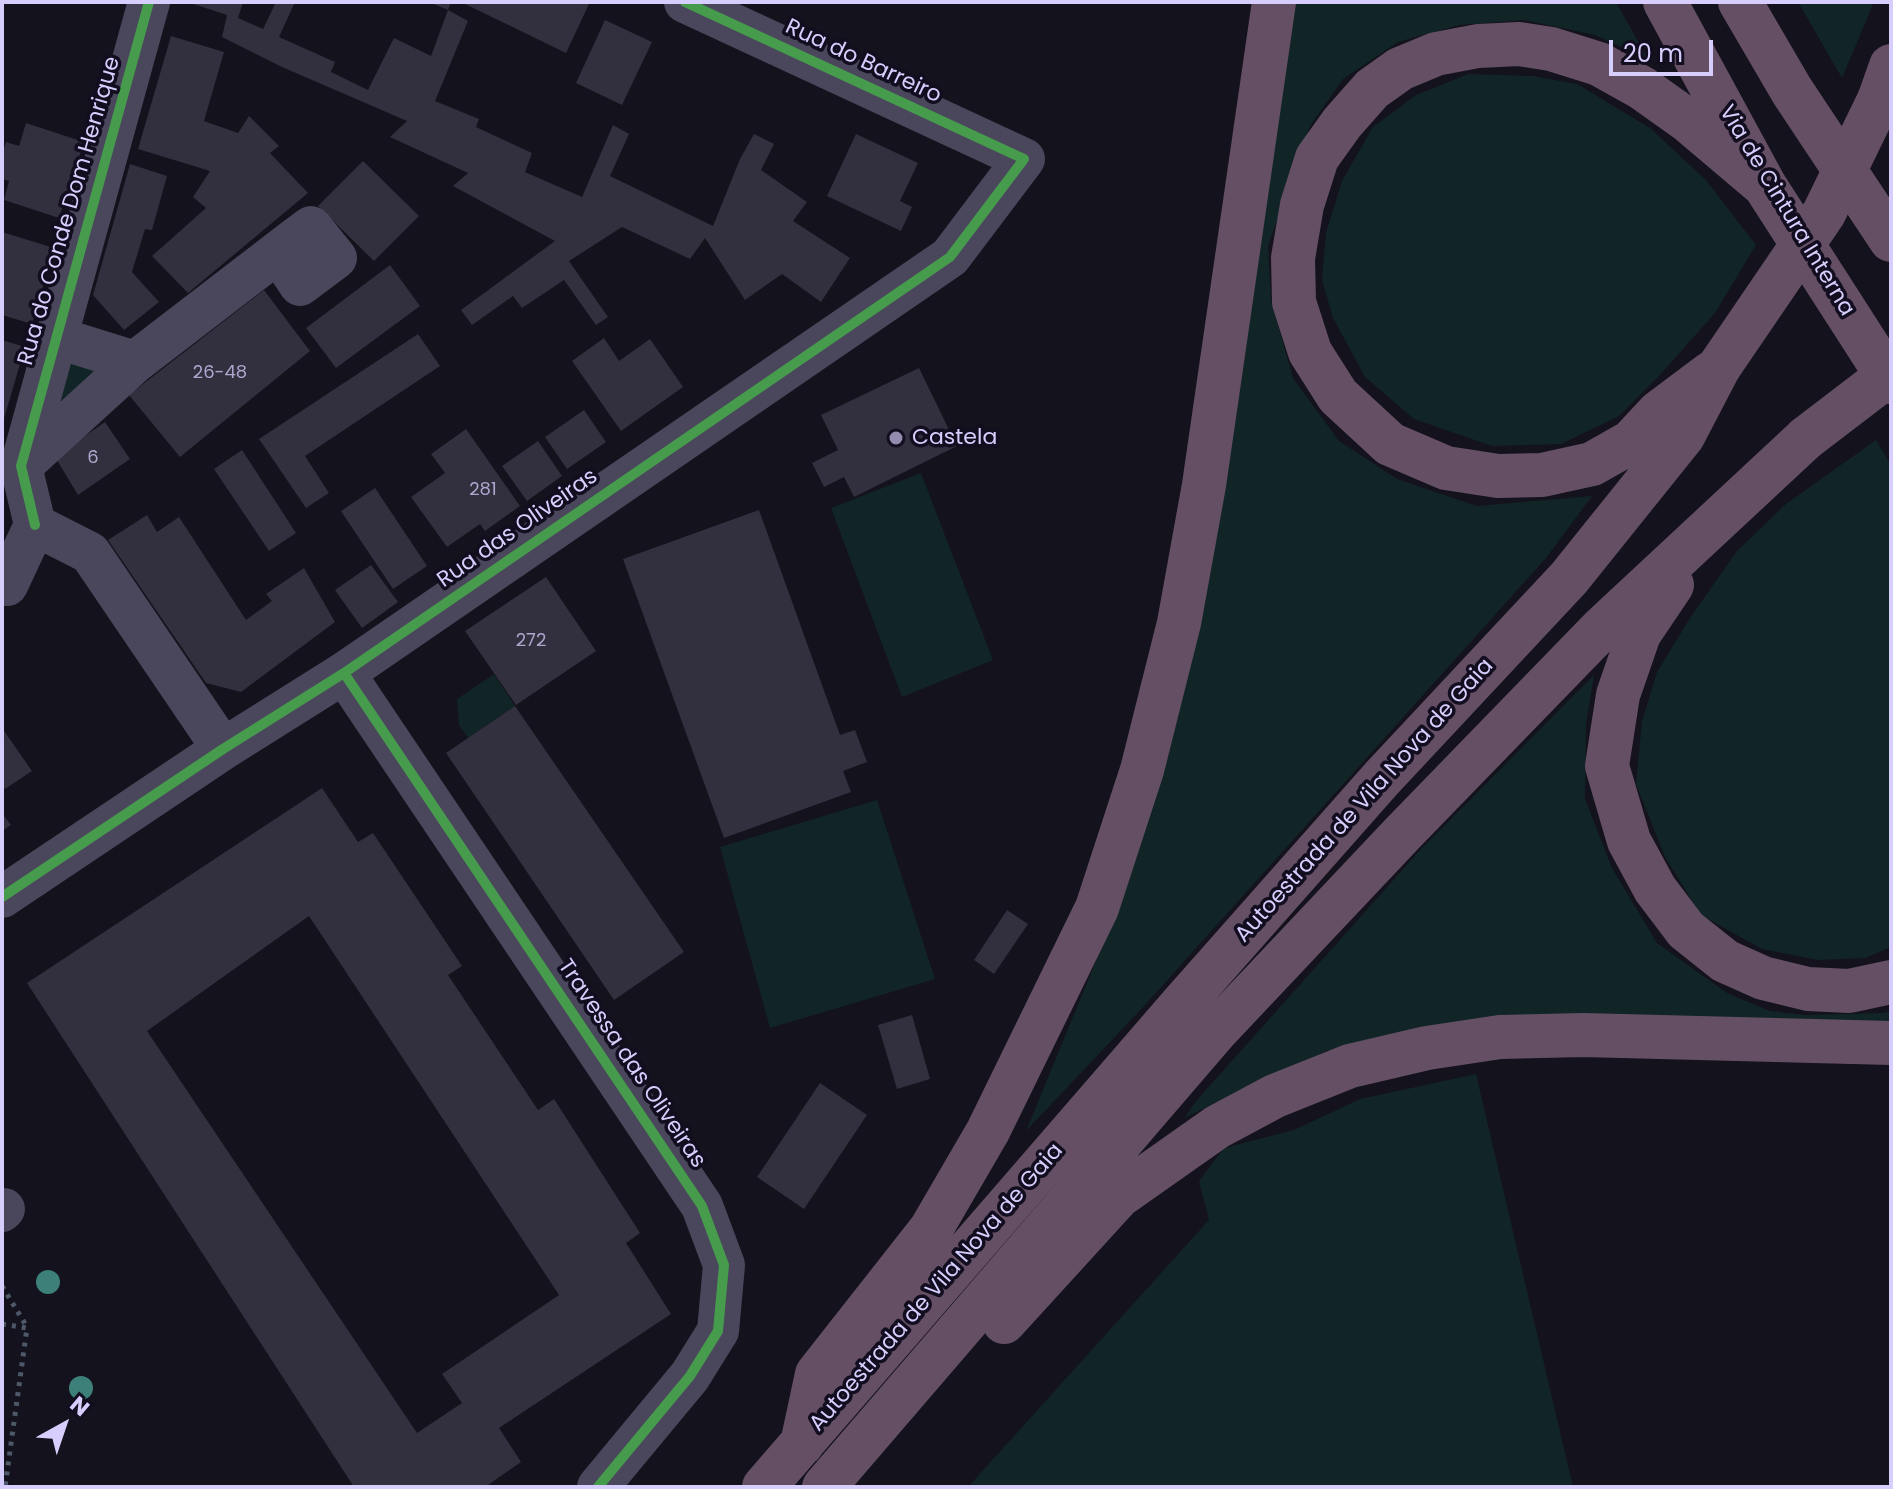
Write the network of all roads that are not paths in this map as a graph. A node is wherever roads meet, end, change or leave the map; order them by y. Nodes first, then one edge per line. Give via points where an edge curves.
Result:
1 (149, 2) edge
2 (685, 2) edge
3 (1274, 2) edge
4 (1665, 2) edge
5 (1740, 2) edge
6 (1885, 83) edge
7 (1024, 159) joint
8 (1765, 186) junction
9 (1891, 240) edge
10 (278, 252) dead end
11 (55, 337) junction
12 (135, 362) junction
13 (1719, 367) junction
14 (1891, 373) edge
15 (1891, 382) edge
16 (21, 466) junction
17 (1719, 518) junction
18 (19, 528) edge
19 (2, 585) edge
20 (344, 673) junction
21 (223, 749) junction
22 (2, 897) edge
23 (1891, 982) edge
24 (1891, 1043) edge
25 (893, 1406) junction
26 (802, 1444) junction
27 (598, 1487) edge
28 (764, 1487) edge
29 (824, 1487) edge

1 - 11 street, Rua do Conde Dom Henrique
2 - 7 street, Rua do Barreiro
3 - 26 highway via 1179,623 1142,770 1102,894 988,1131 931,1229 817,1374
4 - 8 highway, Via de Cintura Interna
5 - 9 highway
6 - 13 highway, Autoestrada de Vila Nova de Gaia, bridge via 1824,213
7 - 20 street, Rua das Oliveiras via 950,257
8 - 13 highway via 1642,88 1599,64 1519,44 1436,54 1400,69 1372,89 1317,158 1302,205 1293,258 1294,302 1310,352 1338,396 1390,444 1446,468 1498,476 1542,475 1592,464 1631,442 1659,412
8 - 15 highway, Via de Cintura Interna
10 - 12 street
11 - 12 street
11 - 16 street, Rua do Conde Dom Henrique
12 - 16 street
13 - 26 highway, Autoestrada de Vila Nova de Gaia via 1683,436 1569,578 1361,802
14 - 17 highway, bridge via 1806,438
16 - 18 street, Rua do Conde Dom Henrique
17 - 23 highway via 1639,634 1618,695 1607,766 1629,841 1686,930 1725,961 1808,989 1849,991
17 - 25 highway, Autoestrada de Vila Nova de Gaia via 1493,738 1216,1031
18 - 19 street via 7,585
18 - 21 street via 90,553
20 - 21 street, Rua das Oliveiras
20 - 27 street, Travessa das Oliveiras via 702,1206 724,1265 718,1331 690,1376
21 - 22 street, Rua das Oliveiras
24 - 25 highway via 1500,1037 1350,1066 1217,1127 1119,1196 931,1401
25 - 29 highway, Autoestrada de Vila Nova de Gaia
26 - 28 highway, Autoestrada de Vila Nova de Gaia

